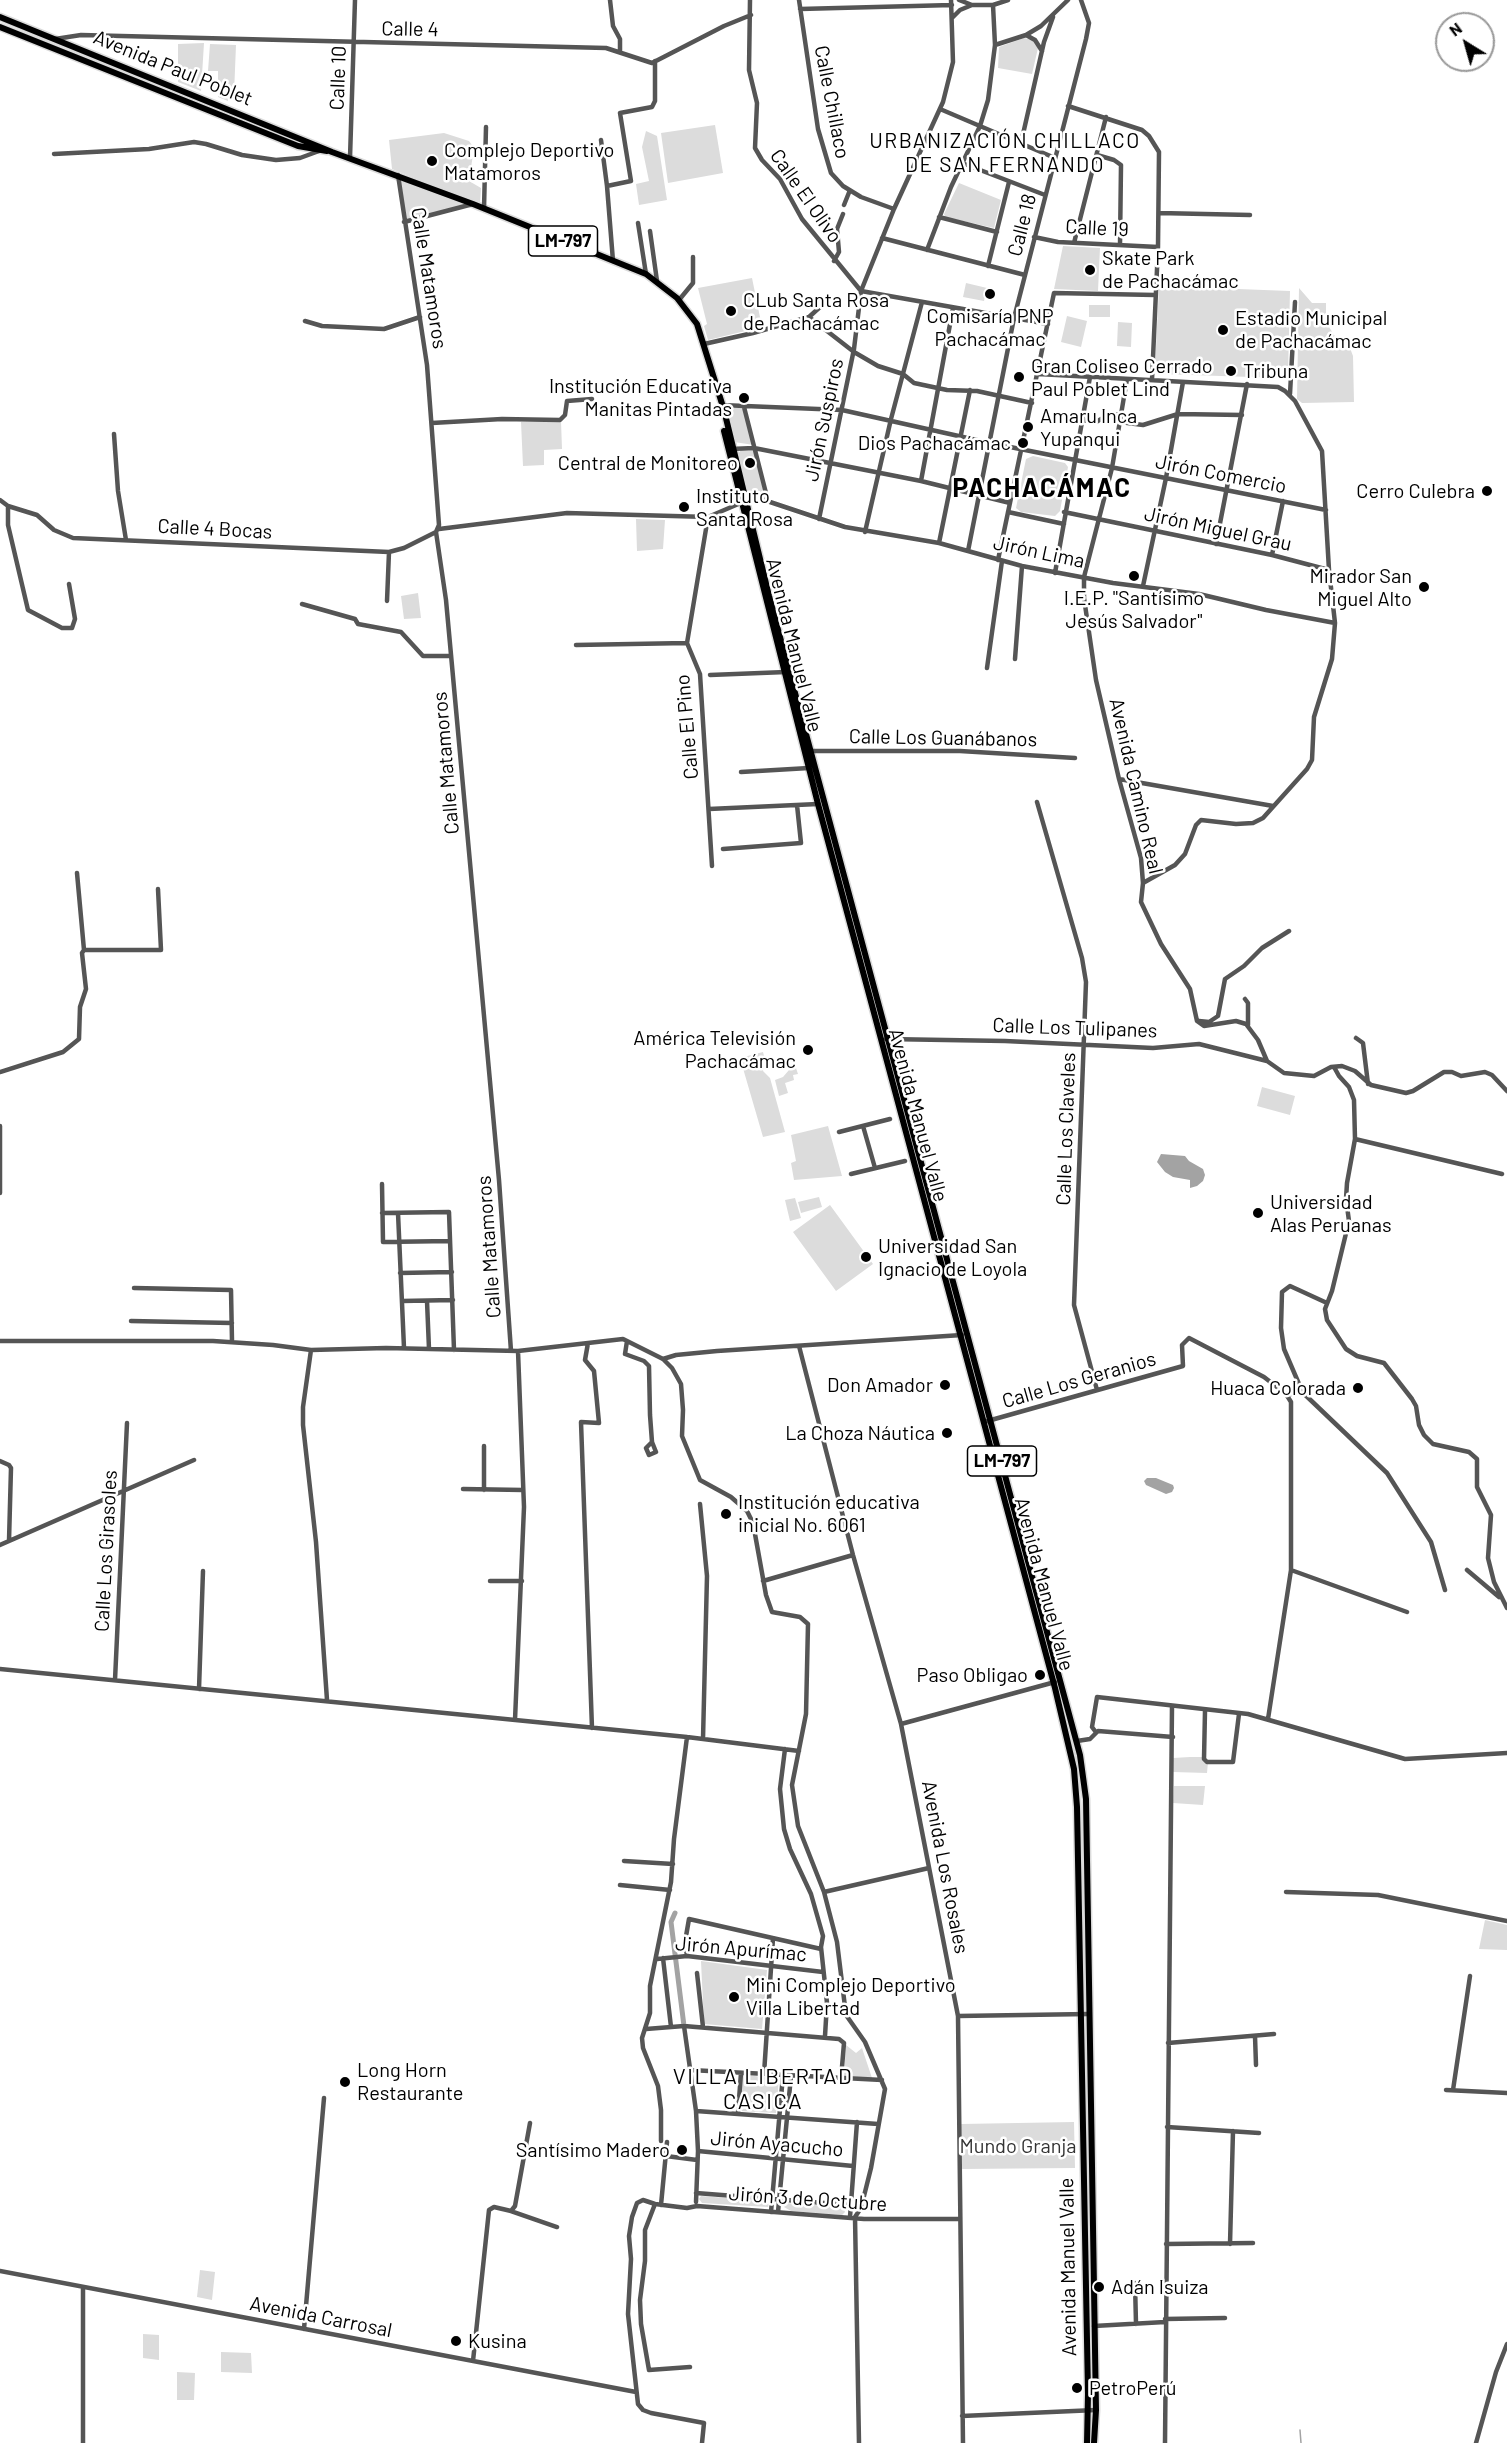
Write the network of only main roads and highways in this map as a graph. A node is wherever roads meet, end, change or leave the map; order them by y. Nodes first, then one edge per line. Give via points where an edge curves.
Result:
1 (0, 17) edge
2 (0, 27) edge
3 (333, 152) junction
4 (721, 405) joint
5 (787, 672) junction
6 (835, 857) junction
7 (987, 1422) junction
8 (1092, 2410) junction
9 (1087, 2443) edge
10 (1094, 2443) edge

1 - 3 main road, Avenida Paul Poblet / LM-797
2 - 3 main road, Avenida Paul Poblet / LM-797 via 298,146
3 - 4 main road, Avenida Paul Poblet / LM-797 via 473,204 657,281 679,300 697,324
4 - 5 main road, Avenida Manuel Valle / LM-797
5 - 6 main road, Avenida Manuel Valle / LM-797 via 811,751
5 - 6 main road, Avenida Manuel Valle / LM-797 via 818,804
6 - 7 main road, Avenida Manuel Valle / LM-797
7 - 8 main road, Avenida Manuel Valle / LM-797 via 1070,1752 1076,1797
7 - 8 main road, Avenida Manuel Valle / LM-797 via 1077,1740 1086,1799
8 - 9 main road, Avenida Manuel Valle / LM-797
8 - 10 main road, Avenida Manuel Valle / LM-797

